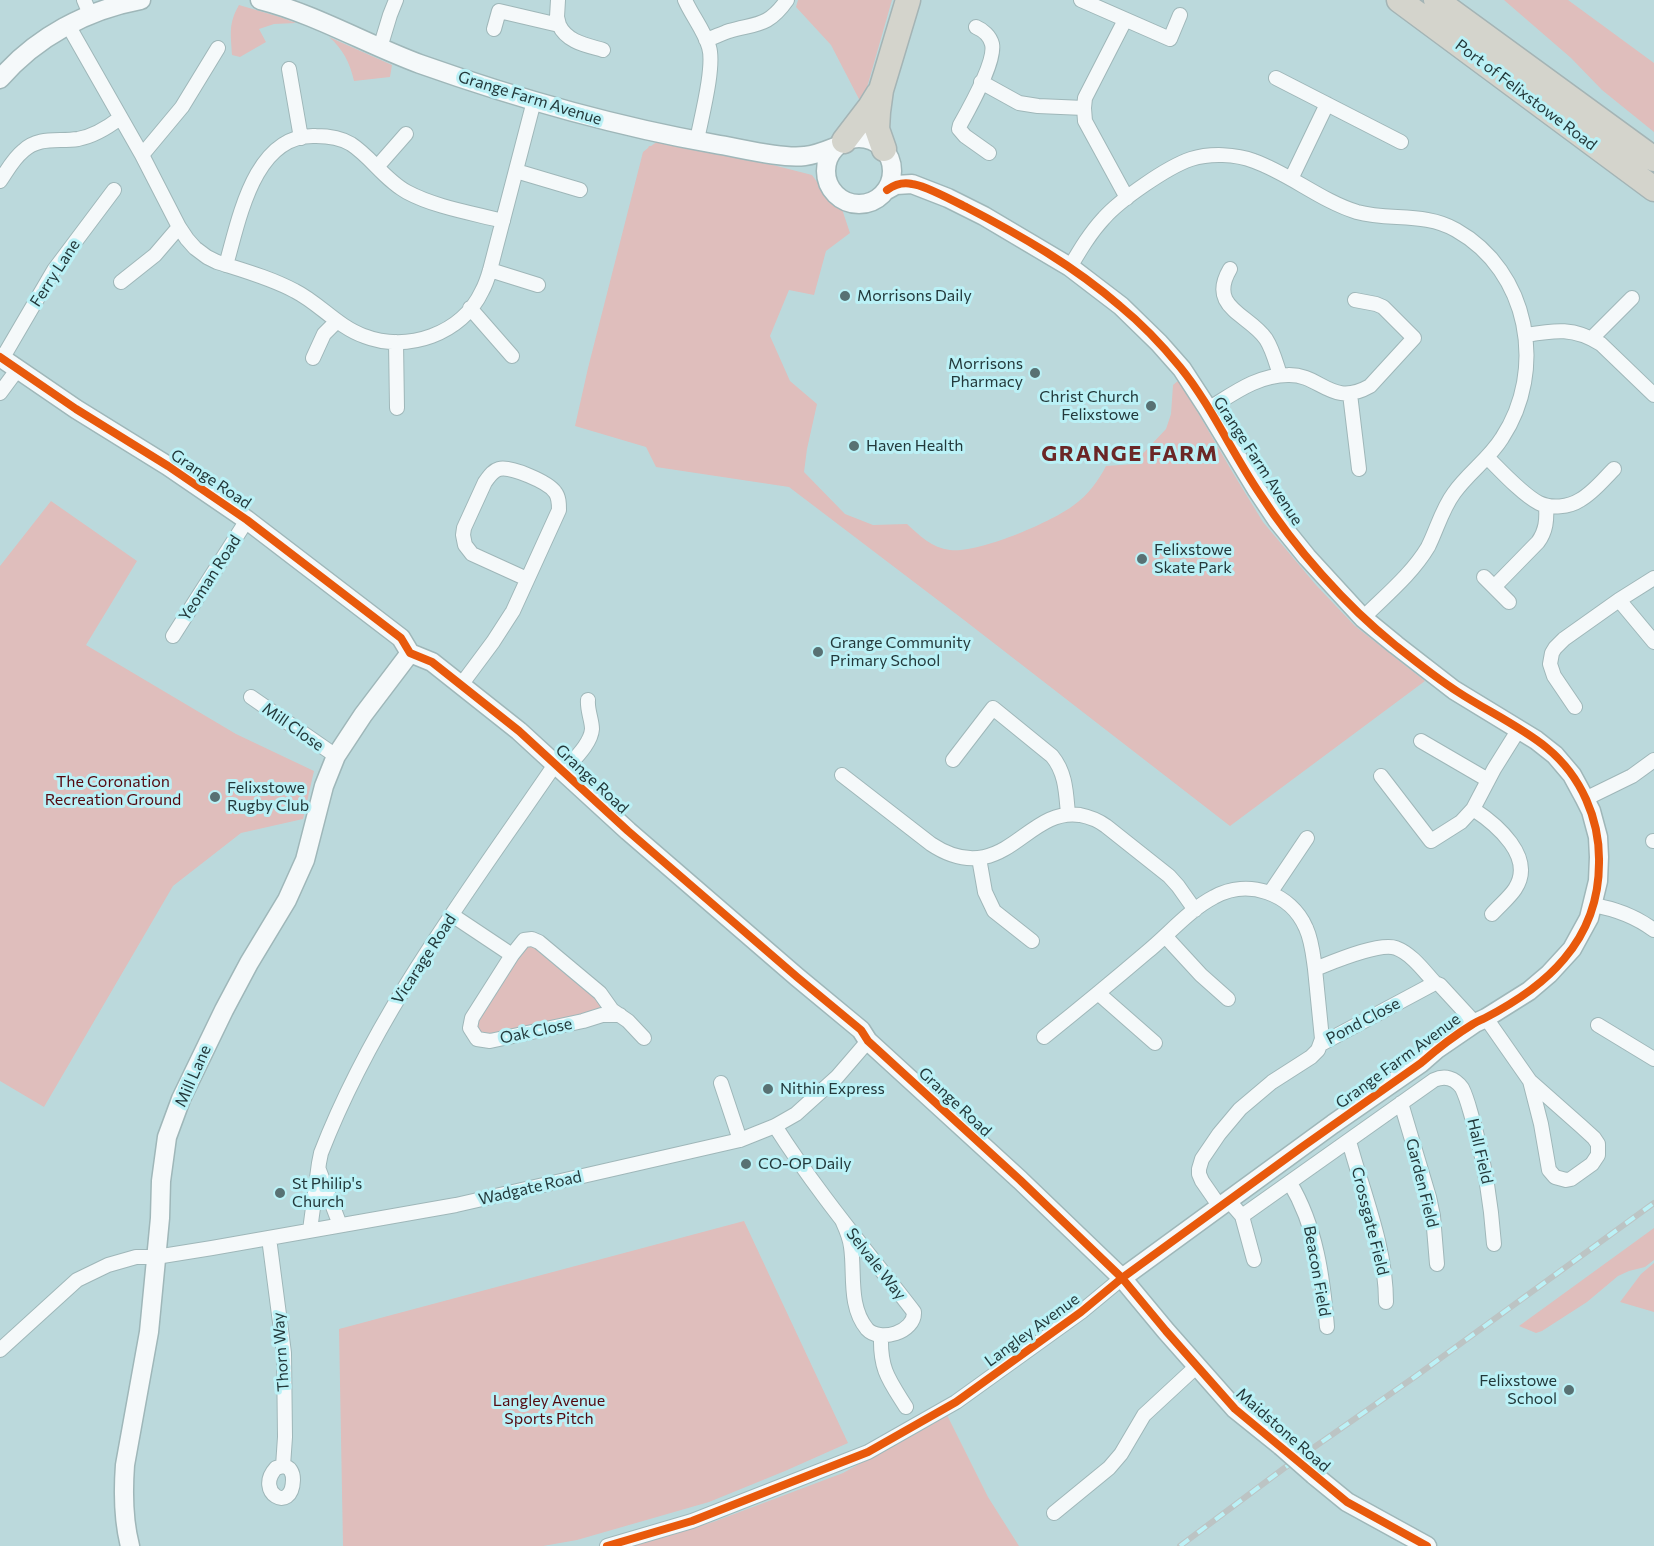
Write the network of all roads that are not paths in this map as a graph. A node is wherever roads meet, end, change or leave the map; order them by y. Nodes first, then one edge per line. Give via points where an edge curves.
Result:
1 (141, 0) edge
2 (260, 0) edge
3 (396, 0) edge
4 (558, 0) edge
5 (685, 0) edge
6 (787, 0) edge
7 (908, 0) edge
8 (1081, 0) edge
9 (1399, 0) edge
10 (1436, 0) edge
11 (1448, 0) edge
12 (279, 2) edge
13 (87, 7) edge
14 (1180, 15) dead end
15 (1125, 20) junction
16 (68, 25) junction
17 (559, 25) junction
18 (976, 27) dead end
19 (494, 29) dead end
20 (1486, 36) junction
21 (706, 40) junction
22 (218, 48) dead end
23 (380, 48) junction
24 (603, 50) dead end
25 (289, 69) dead end
26 (2, 72) edge
27 (1276, 78) dead end
28 (981, 82) junction
29 (881, 90) junction
30 (534, 102) junction
31 (1327, 104) junction
32 (1084, 108) junction
33 (120, 118) junction
34 (406, 134) dead end
35 (301, 138) junction
36 (697, 140) junction
37 (1401, 142) dead end
38 (839, 144) junction
39 (887, 153) junction
40 (989, 153) dead end
41 (142, 155) junction
42 (791, 157) junction
43 (1654, 159) edge
44 (377, 167) junction
45 (516, 171) junction
46 (1291, 179) junction
47 (0, 181) edge
48 (912, 184) junction
49 (830, 189) junction
50 (1654, 189) edge
51 (114, 190) dead end
52 (580, 190) dead end
53 (887, 190) junction
54 (1127, 198) junction
55 (503, 221) junction
56 (179, 227) junction
57 (226, 265) junction
58 (1070, 267) junction
59 (1230, 269) dead end
60 (490, 270) junction
61 (121, 282) dead end
62 (538, 285) dead end
63 (1632, 298) dead end
64 (1355, 300) dead end
65 (470, 308) junction
66 (337, 321) junction
67 (1526, 335) junction
68 (1592, 338) junction
69 (396, 342) junction
70 (512, 356) dead end
71 (313, 358) dead end
72 (6, 362) edge
73 (1280, 375) junction
74 (0, 393) edge
75 (1350, 394) junction
76 (1654, 395) edge
77 (397, 408) dead end
78 (1208, 409) junction
79 (1486, 457) junction
80 (1614, 469) dead end
81 (1359, 470) dead end
82 (1546, 506) junction
83 (247, 520) junction
84 (1654, 578) edge
85 (527, 579) junction
86 (1619, 600) junction
87 (1509, 602) dead end
88 (1363, 618) junction
89 (173, 636) dead end
90 (1654, 642) edge
91 (410, 653) junction
92 (461, 685) junction
93 (251, 697) dead end
94 (588, 700) dead end
95 (1575, 707) dead end
96 (1519, 729) junction
97 (1421, 741) dead end
98 (336, 756) junction
99 (953, 760) dead end
100 (1654, 760) edge
101 (560, 767) junction
102 (843, 775) dead end
103 (1381, 776) dead end
104 (1488, 780) junction
105 (1585, 799) junction
106 (1473, 809) junction
107 (1068, 814) junction
108 (1307, 838) dead end
109 (979, 858) junction
110 (1270, 892) junction
111 (1593, 905) junction
112 (1195, 910) junction
113 (1492, 914) dead end
114 (452, 915) junction
115 (1654, 930) edge
116 (1166, 937) junction
117 (1032, 941) dead end
118 (512, 955) junction
119 (1315, 969) junction
120 (1435, 983) junction
121 (1098, 993) junction
122 (1228, 999) dead end
123 (620, 1015) junction
124 (1480, 1020) junction
125 (1598, 1025) dead end
126 (1044, 1037) dead end
127 (644, 1038) dead end
128 (868, 1041) junction
129 (1155, 1043) dead end
130 (1321, 1044) junction
131 (1654, 1059) edge
132 (1421, 1063) junction
133 (1436, 1079) junction
134 (1530, 1081) junction
135 (722, 1083) dead end
136 (1401, 1103) junction
137 (776, 1126) junction
138 (740, 1140) junction
139 (1349, 1141) junction
140 (318, 1168) junction
141 (1290, 1183) junction
142 (1225, 1204) junction
143 (1242, 1216) junction
144 (842, 1220) junction
145 (340, 1225) junction
146 (310, 1230) junction
147 (269, 1238) junction
148 (1494, 1244) dead end
149 (156, 1257) junction
150 (1254, 1260) dead end
151 (1437, 1264) dead end
152 (1122, 1278) junction
153 (1386, 1302) dead end
154 (1327, 1327) dead end
155 (881, 1336) junction
156 (0, 1350) edge
157 (1197, 1366) junction
158 (906, 1407) dead end
159 (283, 1466) dead end
160 (1054, 1513) dead end
161 (130, 1546) edge
162 (607, 1546) edge
163 (1427, 1546) edge

1 - 13 street
2 - 12 street, Grange Farm Avenue
3 - 23 street
4 - 17 street
5 - 21 street
6 - 21 street via 776,14 758,25
7 - 29 highway
8 - 15 street
9 - 50 highway, Port of Felixstowe Road
10 - 20 highway, Port of Felixstowe Road
11 - 20 highway
12 - 23 street, Grange Farm Avenue
13 - 16 street
14 - 15 street via 1170,39
15 - 32 street via 1085,98
16 - 26 street
16 - 33 street
17 - 19 street via 499,11
17 - 24 street via 574,41
18 - 28 street via 983,30 992,44 990,62
20 - 43 highway, Port of Felixstowe Road
21 - 36 street via 710,71
22 - 41 street via 182,107
23 - 30 street, Grange Farm Avenue
25 - 35 street
27 - 31 street
28 - 32 street via 1018,103
28 - 40 street via 959,129
29 - 38 highway
29 - 39 highway via 877,121
30 - 36 street, Grange Farm Avenue
30 - 45 street
31 - 37 street
31 - 46 street
32 - 54 street via 1086,121
33 - 41 street
33 - 47 street via 79,139 33,144 24,149
34 - 44 street
35 - 44 street via 311,135 340,139 360,150
35 - 57 street via 281,146 264,163 243,206
36 - 42 street, Grange Farm Avenue
38 - 39 street via 865,138
38 - 42 street, Grange Farm Avenue via 811,155
38 - 49 street via 826,163
39 - 48 street, Grange Farm Avenue
39 - 53 street via 892,168
41 - 56 street
42 - 49 street, Grange Farm Avenue via 813,171
44 - 55 street via 397,186 418,197
45 - 52 street
45 - 55 street
46 - 54 street via 1253,160 1211,156 1190,159
46 - 67 street via 1350,210 1421,218 1466,236 1503,272 1514,292
48 - 53 street via 896,184
48 - 58 street, Grange Farm Avenue via 984,216
49 - 53 street via 838,198 854,204 878,199
51 - 72 street, Ferry Lane via 54,270
54 - 58 street via 1104,218
55 - 60 street
56 - 57 street via 195,248
56 - 61 street via 155,255
57 - 66 street via 293,290
58 - 78 street, Grange Farm Avenue via 1121,306 1159,343
59 - 73 street via 1223,284 1226,302 1266,339
60 - 62 street
60 - 65 street via 482,292
63 - 68 street
64 - 75 street via 1383,307 1414,338 1370,386
65 - 69 street via 449,329
65 - 70 street
66 - 69 street via 364,336
66 - 71 street via 324,334
67 - 68 street via 1559,330
67 - 79 street via 1526,374 1520,400 1503,437
68 - 76 street
69 - 77 street
72 - 74 street, Ferry Lane
72 - 83 street, Grange Road
73 - 75 street via 1303,377 1331,391
73 - 78 street via 1254,382
75 - 81 street
78 - 88 street, Grange Farm Avenue via 1277,520
79 - 82 street via 1530,497
79 - 88 street via 1451,496 1423,553
80 - 82 street via 1578,502
82 - 87 street via 1546,523 1538,542 1489,582
83 - 89 street, Yeoman Road
83 - 91 street, Grange Road via 401,638
84 - 86 street
85 - 85 street via 557,516 558,499 554,490 542,483 509,469 497,470 485,482 464,528 465,545 472,554
85 - 92 street via 505,626
86 - 90 street
86 - 95 street via 1564,639 1552,653 1554,676
88 - 96 street, Grange Farm Avenue via 1454,690
91 - 92 street, Grange Road via 432,662
91 - 98 street, Mill Lane
92 - 101 street, Grange Road
93 - 98 street, Mill Close
94 - 101 street, Vicarage Road via 590,735 584,747
96 - 104 street
96 - 105 street, Grange Farm Avenue via 1555,755
97 - 104 street
98 - 149 street, Mill Lane via 305,860 224,1010 167,1137
99 - 107 street via 993,708 1058,764
100 - 105 street via 1632,776
101 - 114 street, Vicarage Road
101 - 128 street, Grange Road via 628,831 861,1030
102 - 109 street via 938,849
103 - 106 street via 1431,841
104 - 106 street
105 - 111 street, Grange Farm Avenue via 1599,847
106 - 113 street via 1493,823 1518,853 1515,889
107 - 109 street via 1050,818 999,851
107 - 112 street via 1094,819 1106,826 1174,881
108 - 110 street
109 - 117 street via 985,892 994,911
110 - 112 street via 1232,890
110 - 119 street, Pond Close via 1292,906 1302,920
111 - 115 street via 1633,916
111 - 124 street, Grange Farm Avenue via 1582,932 1562,962 1529,991
112 - 116 street
114 - 118 street
114 - 140 street, Vicarage Road via 370,1047
116 - 121 street
116 - 122 street
118 - 123 street, Oak Close via 524,940 536,940 600,993
118 - 123 street, Oak Close via 472,1018 470,1028 477,1039 490,1041 602,1015
119 - 120 street via 1372,949 1392,947 1418,963
119 - 130 street, Pond Close
120 - 124 street
120 - 130 street, Pond Close
121 - 126 street
121 - 129 street
123 - 127 street, Oak Close
124 - 132 street, Grange Farm Avenue
124 - 134 street
125 - 131 street
128 - 137 street, Wadgate Road via 824,1090
128 - 152 street, Grange Road
130 - 142 street via 1311,1057 1240,1109 1202,1159 1202,1181
132 - 133 street
132 - 142 street, Grange Farm Avenue
133 - 136 street
133 - 148 street, Hall Field via 1453,1079 1466,1097 1487,1179
134 - 134 street via 1598,1144 1593,1164 1571,1179 1556,1177 1549,1170
135 - 138 street
136 - 139 street
136 - 151 street, Garden Field via 1429,1197
137 - 138 street, Wadgate Road
137 - 144 street, Selvale Way
138 - 145 street, Wadgate Road via 456,1205
139 - 141 street
139 - 153 street, Crossgate Field via 1381,1256
140 - 145 street
140 - 146 street, Vicarage Road
141 - 143 street
141 - 154 street, Beacon Field via 1304,1208 1311,1232
142 - 143 street
142 - 152 street, Grange Farm Avenue
143 - 150 street
144 - 155 street, Selvale Way via 851,1244 858,1309 867,1328
144 - 155 street, Selvale Way via 914,1312 908,1326
145 - 146 street, Wadgate Road
146 - 147 street, Wadgate Road
147 - 149 street, Wadgate Road
147 - 159 street, Thorn Way via 284,1353
149 - 156 street, Wadgate Road via 119,1261 88,1274
149 - 161 street, Mill Lane via 148,1343 123,1483
152 - 157 street, Maidstone Road
152 - 162 street, Langley Avenue via 957,1402 868,1452 692,1521
155 - 158 street via 883,1367
157 - 160 street via 1144,1415 1109,1468
157 - 163 street, Maidstone Road, bridge via 1235,1409 1347,1502

